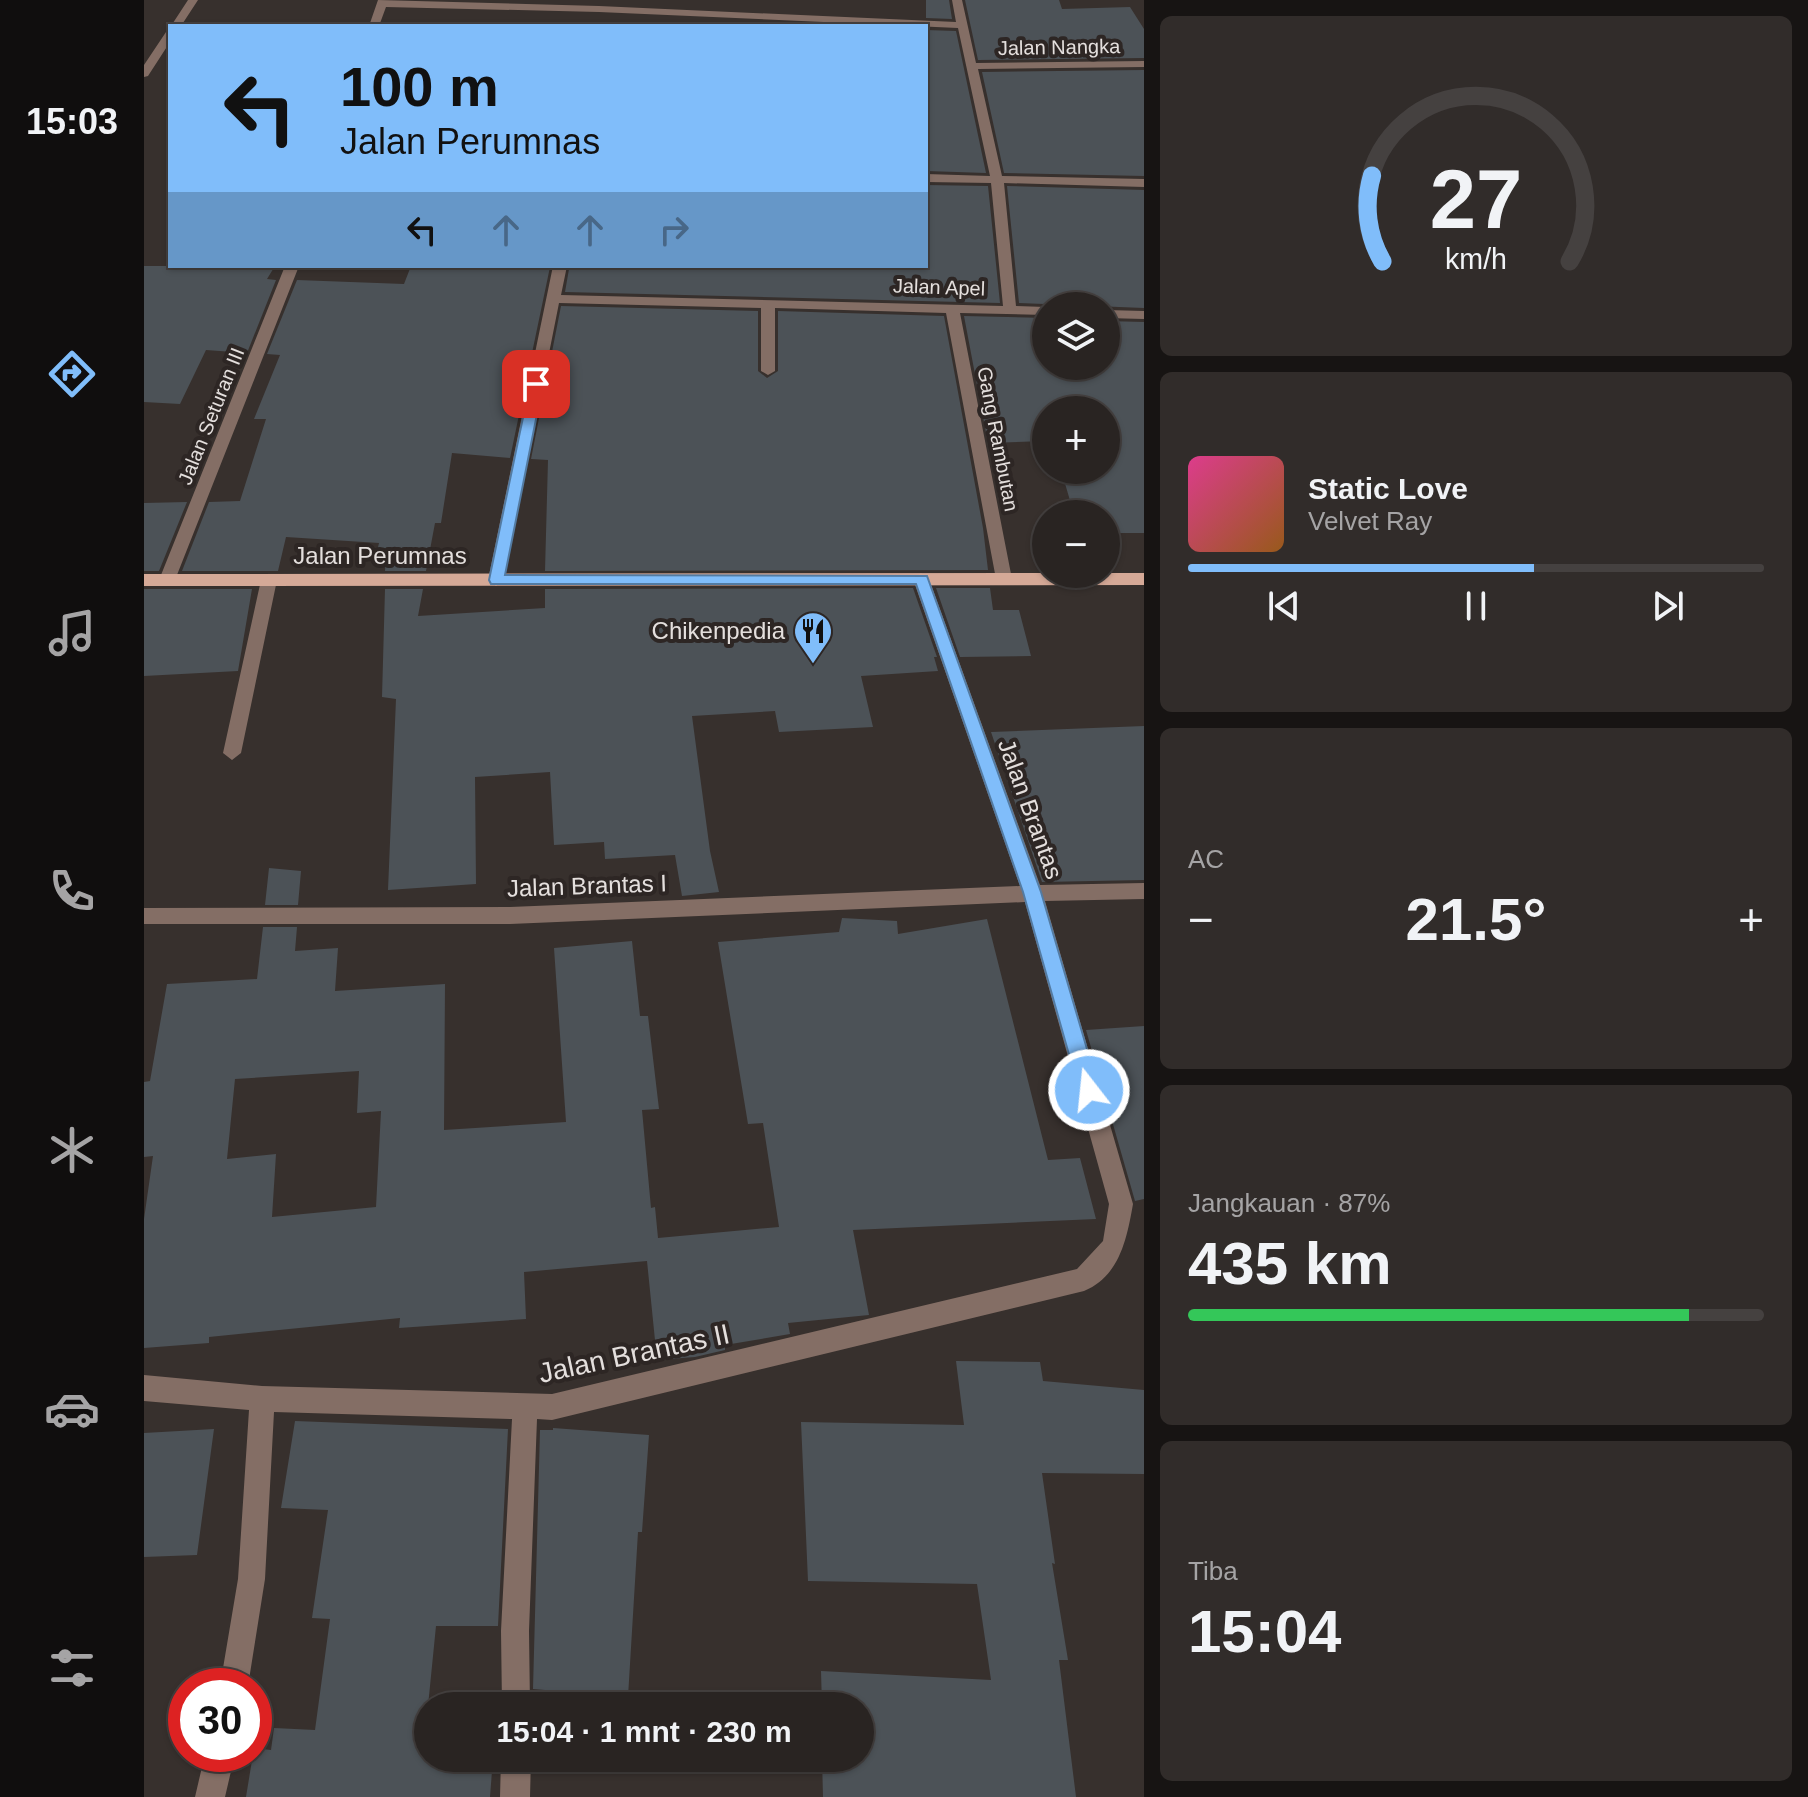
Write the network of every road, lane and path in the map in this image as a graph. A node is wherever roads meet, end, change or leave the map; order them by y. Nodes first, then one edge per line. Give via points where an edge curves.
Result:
1 (193, 0) edge
2 (957, 0) edge
3 (383, 2) edge
4 (599, 9) edge
5 (748, 21) edge
6 (177, 24) edge
7 (375, 24) edge
8 (908, 24) edge
9 (928, 24) edge
10 (961, 25) junction
11 (168, 37) edge
12 (1144, 64) edge
13 (974, 66) junction
14 (144, 74) edge
15 (928, 178) edge
16 (997, 180) junction
17 (1144, 183) edge
18 (291, 268) edge
19 (560, 268) edge
20 (553, 299) junction
21 (768, 302) junction
22 (952, 307) junction
23 (1010, 310) junction
24 (1032, 311) edge
25 (1120, 314) edge
26 (1144, 315) edge
27 (768, 371) dead end
28 (921, 579) junction
29 (1004, 579) junction
30 (1144, 579) edge
31 (144, 580) edge
32 (167, 580) junction
33 (269, 580) junction
34 (496, 580) junction
35 (232, 753) dead end
36 (1144, 891) edge
37 (1032, 892) junction
38 (144, 916) edge
39 (1114, 1246) joint
40 (144, 1388) edge
41 (262, 1399) junction
42 (525, 1405) junction
43 (238, 1668) edge
44 (516, 1692) edge
45 (216, 1772) edge
46 (516, 1772) edge
47 (210, 1797) edge
48 (515, 1797) edge

1 - 6 street
2 - 10 street, Jalan Apel
3 - 4 street
3 - 7 street
4 - 5 street
5 - 8 street
9 - 10 street
10 - 13 street, Jalan Apel
11 - 14 street
12 - 13 street, Jalan Nangka
13 - 16 street, Jalan Apel
15 - 16 street
16 - 17 street
16 - 23 street, Jalan Apel
18 - 32 street, Jalan Seturan III
19 - 20 street
20 - 21 street, Jalan Apel
20 - 34 street
21 - 22 street, Jalan Apel
21 - 27 street
22 - 23 street, Jalan Apel
22 - 29 street, Gang Rambutan
23 - 24 street
25 - 26 street
28 - 29 main road, Jalan Perumnas
28 - 34 main road, Jalan Perumnas
28 - 37 street, Jalan Brantas
29 - 30 main road, Jalan Perumnas
31 - 32 main road, Jalan Perumnas
32 - 33 main road, Jalan Perumnas
33 - 34 main road, Jalan Perumnas
33 - 35 street
36 - 37 street, Jalan Brantas I
37 - 38 street, Jalan Brantas I via 563,914
37 - 39 street, Jalan Brantas via 1121,1204
39 - 42 street, Jalan Brantas II via 1084,1279 552,1407
40 - 41 street, Jalan Brantas II
41 - 42 street, Jalan Brantas II
41 - 43 street via 257,1536
42 - 44 street
45 - 47 street
46 - 48 street

